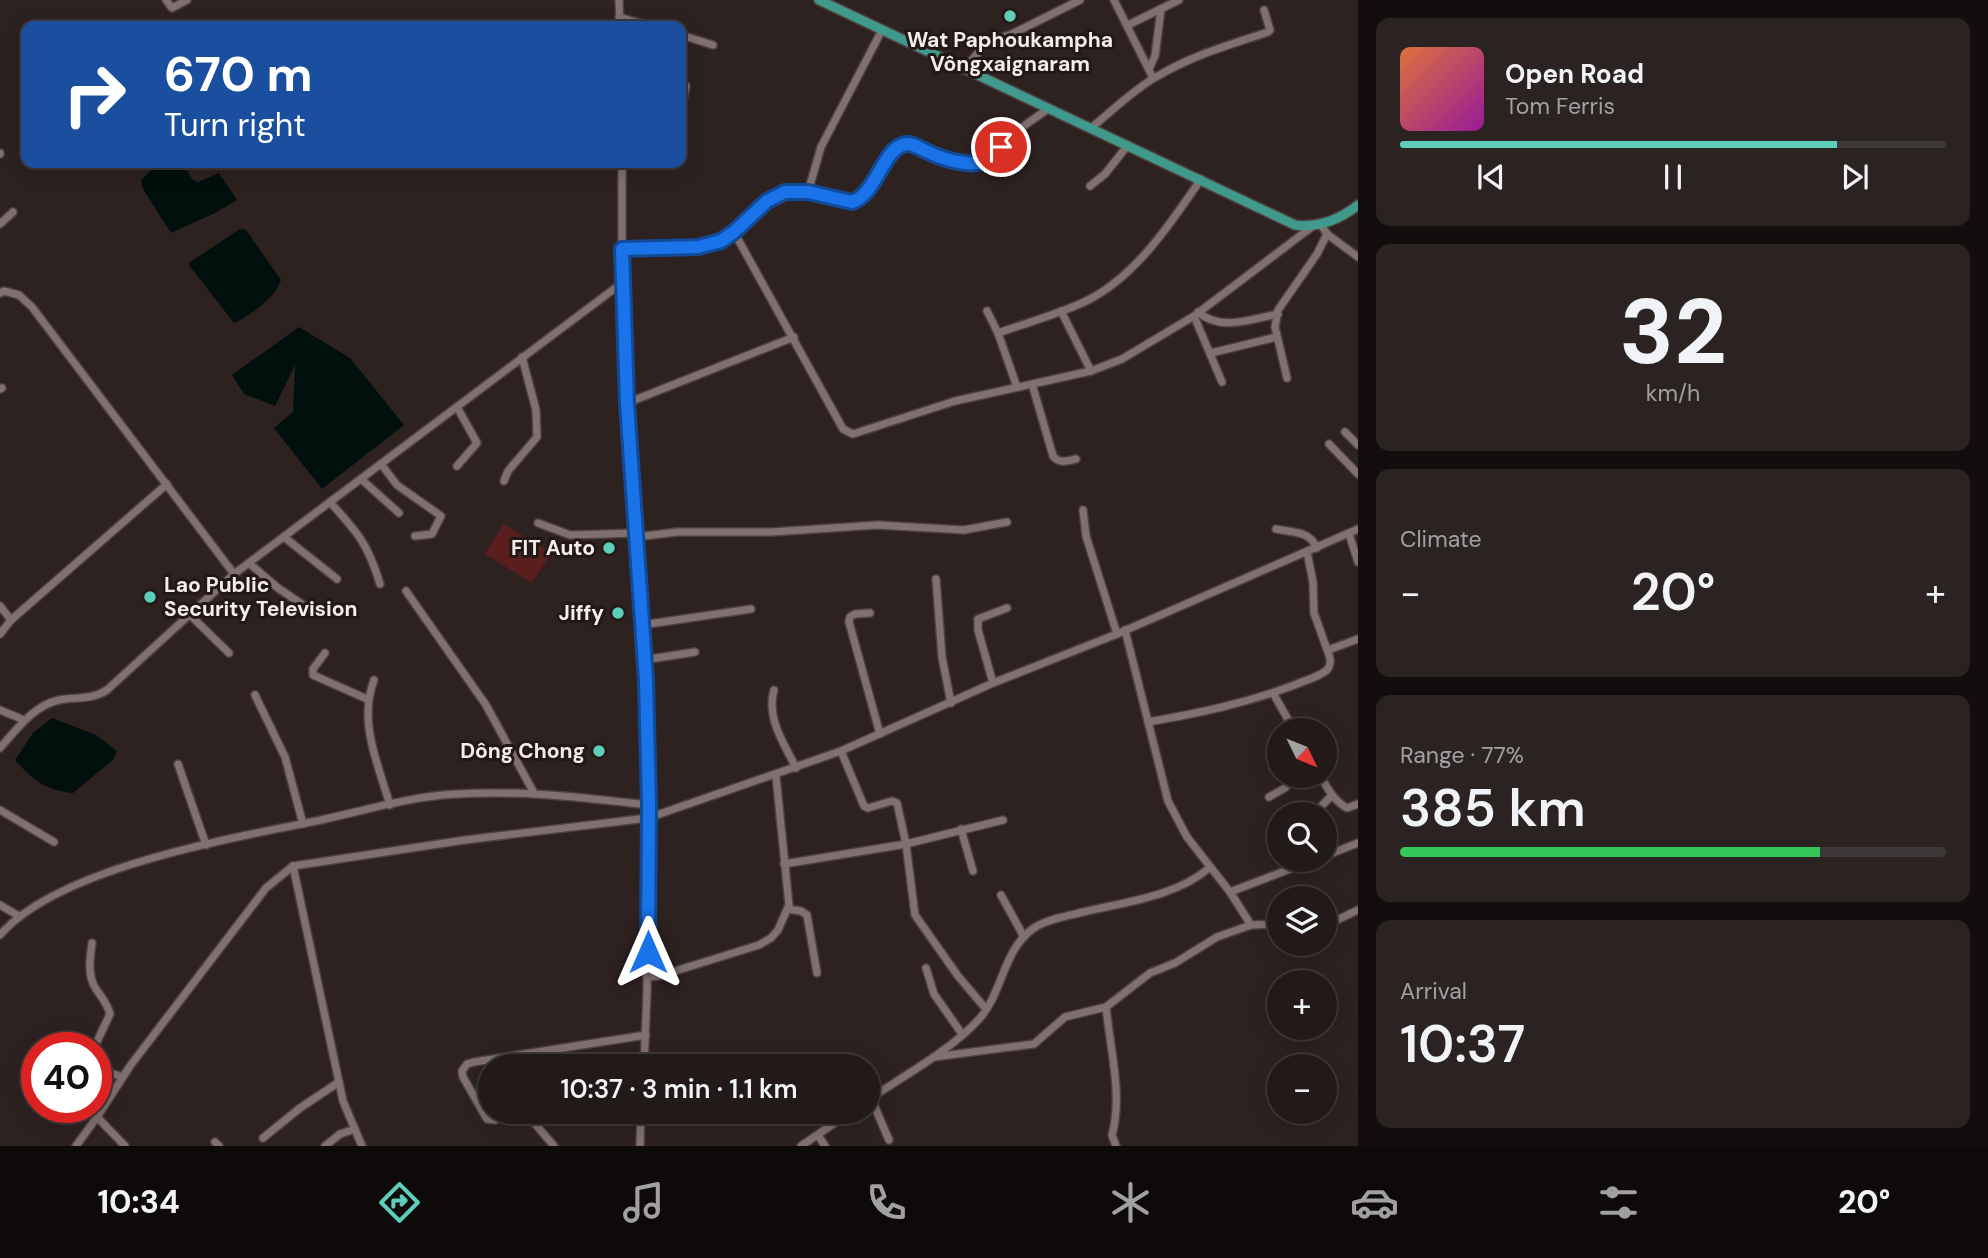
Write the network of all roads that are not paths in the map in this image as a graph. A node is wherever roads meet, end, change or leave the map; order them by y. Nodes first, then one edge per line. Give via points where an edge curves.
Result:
1 (166, 0) edge
2 (187, 0) edge
3 (620, 0) edge
4 (1080, 0) edge
5 (1114, 0) edge
6 (1179, 0) edge
7 (826, 1) edge
8 (1161, 9) junction
9 (1264, 10) dead end
10 (619, 17) junction
11 (619, 21) edge
12 (633, 21) edge
13 (1128, 25) junction
14 (882, 30) junction
15 (686, 37) edge
16 (713, 45) dead end
17 (1149, 69) junction
18 (964, 70) junction
19 (1153, 78) junction
20 (1049, 108) junction
21 (1091, 128) junction
22 (1128, 145) junction
23 (622, 168) edge
24 (1201, 179) junction
25 (1090, 186) dead end
26 (808, 192) junction
27 (1358, 205) edge
28 (13, 212) dead end
29 (0, 224) edge
30 (1317, 225) junction
31 (734, 232) junction
32 (1326, 234) junction
33 (622, 249) junction
34 (1358, 257) edge
35 (622, 282) junction
36 (1, 290) edge
37 (987, 311) dead end
38 (1061, 311) junction
39 (1196, 314) junction
40 (1278, 314) junction
41 (998, 334) junction
42 (794, 337) junction
43 (1277, 337) junction
44 (1211, 353) junction
45 (522, 358) junction
46 (1091, 371) junction
47 (1287, 378) dead end
48 (1222, 382) dead end
49 (1032, 384) junction
50 (1017, 387) junction
51 (627, 403) junction
52 (457, 407) junction
53 (1345, 432) dead end
54 (1329, 444) dead end
55 (1358, 445) edge
56 (1076, 458) dead end
57 (381, 464) junction
58 (457, 466) dead end
59 (1358, 474) edge
60 (361, 479) junction
61 (504, 481) dead end
62 (167, 484) junction
63 (330, 502) junction
64 (1083, 510) dead end
65 (399, 513) dead end
66 (1007, 522) dead end
67 (538, 523) dead end
68 (1276, 529) dead end
69 (1358, 529) edge
70 (1349, 534) junction
71 (636, 535) junction
72 (415, 536) dead end
73 (284, 537) junction
74 (1317, 548) junction
75 (1307, 552) junction
76 (1358, 562) edge
77 (249, 563) junction
78 (234, 575) junction
79 (337, 579) dead end
80 (936, 579) dead end
81 (380, 584) dead end
82 (406, 591) dead end
83 (0, 606) edge
84 (306, 607) dead end
85 (1007, 608) dead end
86 (751, 609) dead end
87 (870, 613) dead end
88 (190, 615) junction
89 (11, 620) junction
90 (642, 625) junction
91 (1121, 632) junction
92 (0, 634) edge
93 (1358, 639) edge
94 (1328, 650) junction
95 (695, 652) dead end
96 (229, 653) dead end
97 (325, 653) dead end
98 (644, 660) junction
99 (374, 680) dead end
100 (993, 683) junction
101 (774, 690) dead end
102 (1273, 693) junction
103 (255, 695) dead end
104 (367, 699) junction
105 (951, 703) junction
106 (0, 710) edge
107 (1287, 718) edge
108 (24, 720) junction
109 (1148, 722) junction
110 (880, 734) junction
111 (0, 748) edge
112 (841, 751) junction
113 (178, 764) dead end
114 (796, 768) junction
115 (776, 776) junction
116 (1285, 788) edge
117 (1328, 788) edge
118 (534, 793) junction
119 (1332, 795) junction
120 (1269, 797) dead end
121 (1325, 802) edge
122 (1358, 804) edge
123 (390, 805) junction
124 (649, 805) junction
125 (0, 810) edge
126 (648, 818) junction
127 (1003, 820) dead end
128 (303, 824) junction
129 (961, 829) junction
130 (54, 842) dead end
131 (1358, 843) edge
132 (906, 844) junction
133 (206, 845) junction
134 (1337, 851) edge
135 (784, 864) junction
136 (293, 866) junction
137 (1209, 868) junction
138 (973, 870) dead end
139 (1282, 872) edge
140 (1230, 892) junction
141 (1001, 895) dead end
142 (0, 905) edge
143 (788, 909) junction
144 (1358, 910) edge
145 (19, 916) junction
146 (1337, 919) edge
147 (1251, 925) junction
148 (1267, 925) edge
149 (0, 935) edge
150 (1024, 937) junction
151 (92, 943) dead end
152 (926, 968) dead end
153 (817, 973) dead end
154 (647, 977) junction
155 (1105, 1007) junction
156 (986, 1009) junction
157 (102, 1032) edge
158 (962, 1034) junction
159 (646, 1035) junction
160 (525, 1054) edge
161 (645, 1054) edge
162 (933, 1058) junction
163 (478, 1061) edge
164 (112, 1073) edge
165 (123, 1077) junction
166 (339, 1082) junction
167 (880, 1092) edge
168 (112, 1094) edge
169 (478, 1103) edge
170 (880, 1122) edge
171 (93, 1123) edge
172 (103, 1123) edge
173 (535, 1124) edge
174 (641, 1124) edge
175 (834, 1124) edge
176 (355, 1129) junction
177 (818, 1135) junction
178 (263, 1138) dead end
179 (889, 1140) dead end
180 (76, 1146) edge
181 (125, 1146) edge
182 (325, 1146) edge
183 (362, 1146) edge
184 (554, 1146) edge
185 (640, 1146) edge
186 (801, 1146) edge
187 (825, 1146) edge
188 (1116, 1146) edge

1 - 2 street via 172,8
3 - 10 street
4 - 18 street via 986,43
5 - 13 street
6 - 8 street
7 - 14 main road
8 - 13 street
8 - 17 street
9 - 19 street via 1268,32 1223,45
10 - 11 street
10 - 12 street
13 - 17 street
14 - 18 main road
14 - 26 street via 821,147
15 - 16 street
17 - 19 street
18 - 20 main road
19 - 21 street
20 - 21 main road
20 - 26 street via 982,162 902,145 893,150 866,194 856,201
21 - 22 main road
22 - 24 main road
22 - 25 street
23 - 33 street
24 - 30 main road via 1295,225
24 - 38 street via 1131,268 1086,301
26 - 31 street via 774,196
27 - 30 main road
28 - 29 street
30 - 32 street
30 - 39 street
31 - 33 street via 698,247
31 - 42 street
32 - 34 street
32 - 40 street
33 - 35 street
35 - 45 street
35 - 51 street
36 - 62 street via 19,295 32,307
37 - 41 street
38 - 41 street
38 - 46 street
39 - 40 street via 1220,324
39 - 44 street
39 - 46 street via 1122,359
40 - 43 street
41 - 50 street
42 - 50 street via 843,429 853,434 955,401
42 - 51 street
43 - 44 street
43 - 47 street
44 - 48 street
45 - 52 street
45 - 61 street via 537,410 537,437
46 - 49 street
49 - 50 street
49 - 56 street via 1053,456 1062,462
51 - 71 street
52 - 57 street
52 - 58 street via 477,443
53 - 55 street
54 - 59 street
57 - 60 street
57 - 72 street via 397,485 441,516 432,534
60 - 63 street
60 - 65 street
62 - 78 street
62 - 89 street
63 - 73 street
63 - 81 street via 368,549
64 - 91 street via 1086,536
66 - 71 street via 964,530 878,525
67 - 71 street via 570,535
68 - 74 street via 1308,535
69 - 70 street
70 - 74 street
70 - 76 street
71 - 90 street
73 - 77 street
73 - 79 street
74 - 75 street
75 - 91 street
75 - 94 street via 1314,613
77 - 78 street
77 - 84 street
78 - 88 street
80 - 105 street
82 - 118 street via 486,705
83 - 89 street
85 - 100 street via 978,619
86 - 90 street
87 - 110 street via 855,614 849,622
88 - 96 street
88 - 108 street via 107,690 97,696 57,700
89 - 92 street
90 - 98 street
91 - 100 street
91 - 109 street
93 - 94 street
94 - 102 street via 1329,668
95 - 98 street
97 - 104 street via 313,675
98 - 124 street
99 - 104 street
100 - 105 street
101 - 114 street via 772,719
102 - 107 street
102 - 109 street via 1229,707
103 - 128 street via 285,757
104 - 123 street via 366,722
105 - 110 street
106 - 108 street
108 - 111 street
109 - 137 street via 1168,802
110 - 112 street
112 - 114 street
112 - 132 street via 864,806 897,803
113 - 133 street
114 - 115 street
115 - 126 street
115 - 135 street
116 - 120 street
117 - 119 street
118 - 123 street via 455,794
118 - 124 street
119 - 121 street
119 - 122 street via 1347,808
123 - 128 street
124 - 126 street
125 - 130 street
126 - 136 street
126 - 154 street
127 - 129 street
128 - 133 street
129 - 132 street
129 - 138 street
131 - 134 street
132 - 135 street
132 - 156 street via 915,915
133 - 145 street via 92,878
135 - 143 street
136 - 165 street via 266,888
136 - 166 street
137 - 140 street
137 - 150 street via 1138,901 1059,918
139 - 140 street
140 - 147 street
141 - 150 street
142 - 145 street
143 - 153 street via 807,915
143 - 154 street via 778,930 759,945
144 - 146 street
145 - 149 street
147 - 148 street
147 - 155 street via 1217,937 1150,973
150 - 156 street
151 - 157 street via 91,979 106,999 110,1014
152 - 158 street via 934,994
154 - 159 street
155 - 162 street via 1066,1017 1034,1044
155 - 188 street via 1117,1103 1112,1135
156 - 158 street
158 - 162 street
159 - 160 street
159 - 161 street
162 - 167 street
163 - 169 street via 464,1067 463,1077
164 - 165 street
165 - 168 street
166 - 176 street
166 - 178 street
170 - 179 street
171 - 180 street
172 - 181 street
173 - 184 street
174 - 185 street
175 - 177 street
176 - 182 street via 340,1133
176 - 183 street
177 - 186 street
177 - 187 street

